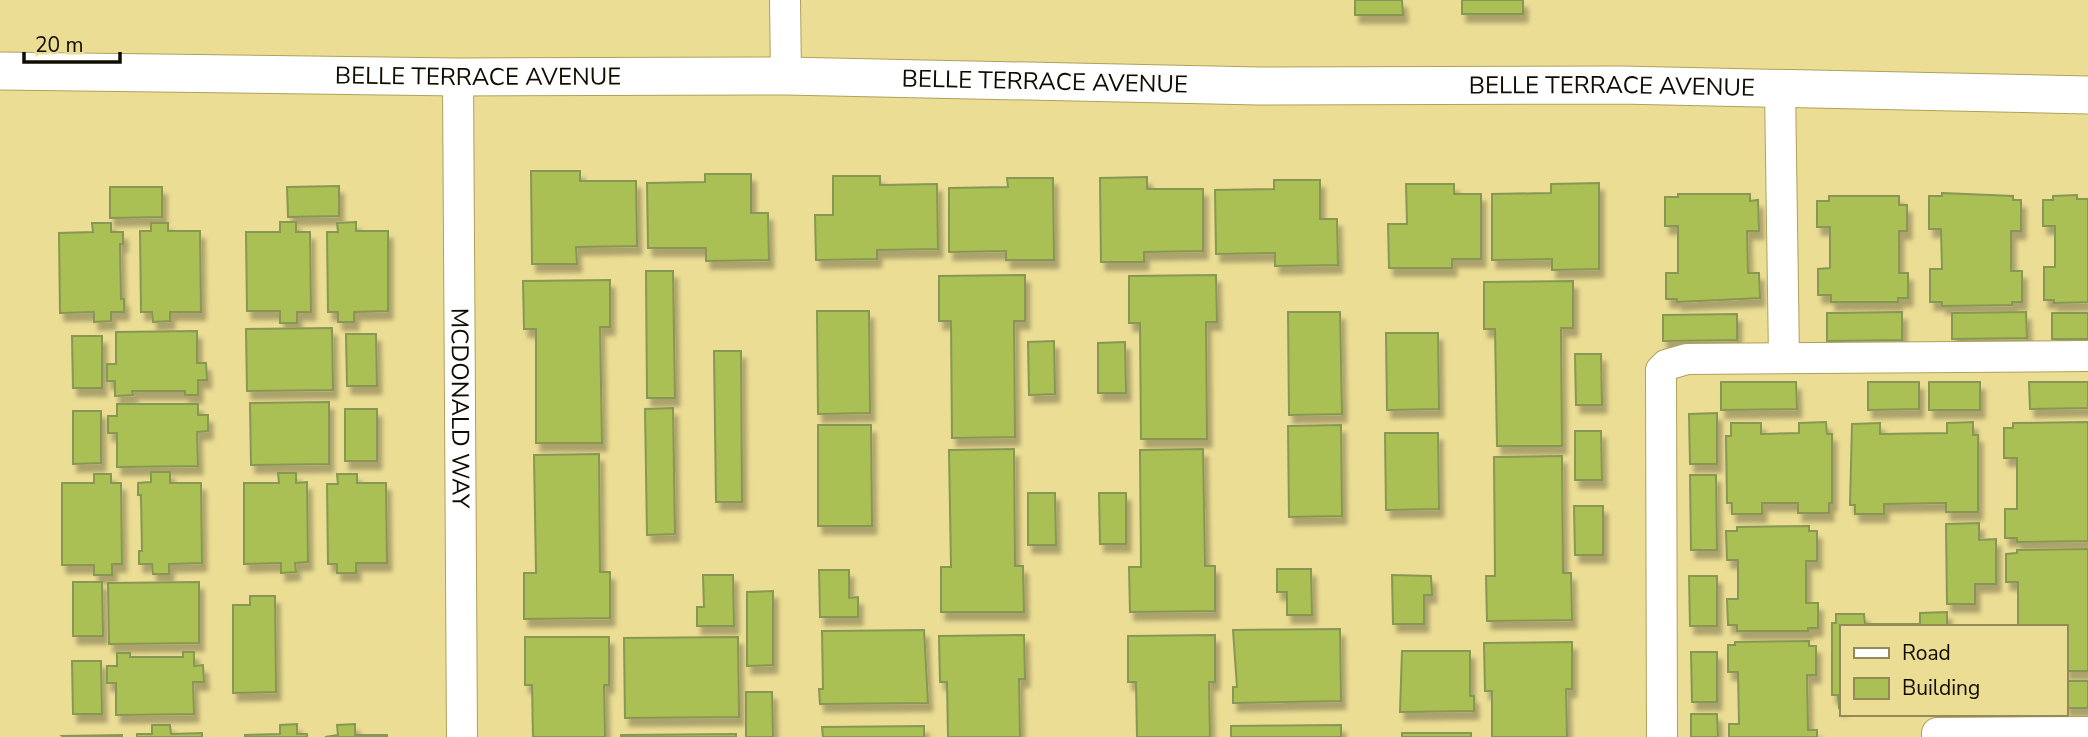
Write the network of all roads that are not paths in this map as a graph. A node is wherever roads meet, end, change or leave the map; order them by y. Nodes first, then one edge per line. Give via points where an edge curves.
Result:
1 (786, 0) edge
2 (0, 71) edge
3 (786, 76) junction
4 (458, 77) junction
5 (1780, 88) junction
6 (2088, 95) edge
7 (2088, 356) edge
8 (1784, 358) junction
9 (2088, 732) edge
10 (462, 737) edge
11 (1662, 737) edge
12 (1937, 737) edge

1 - 3 street
2 - 4 street, BELLE TERRACE AVENUE
3 - 4 street, BELLE TERRACE AVENUE
3 - 5 street, BELLE TERRACE AVENUE via 1259,86
4 - 10 street, MCDONALD WAY
5 - 6 street, BELLE TERRACE AVENUE
5 - 8 street
7 - 8 street
8 - 11 street via 1687,359 1661,370
9 - 12 street via 1937,733

